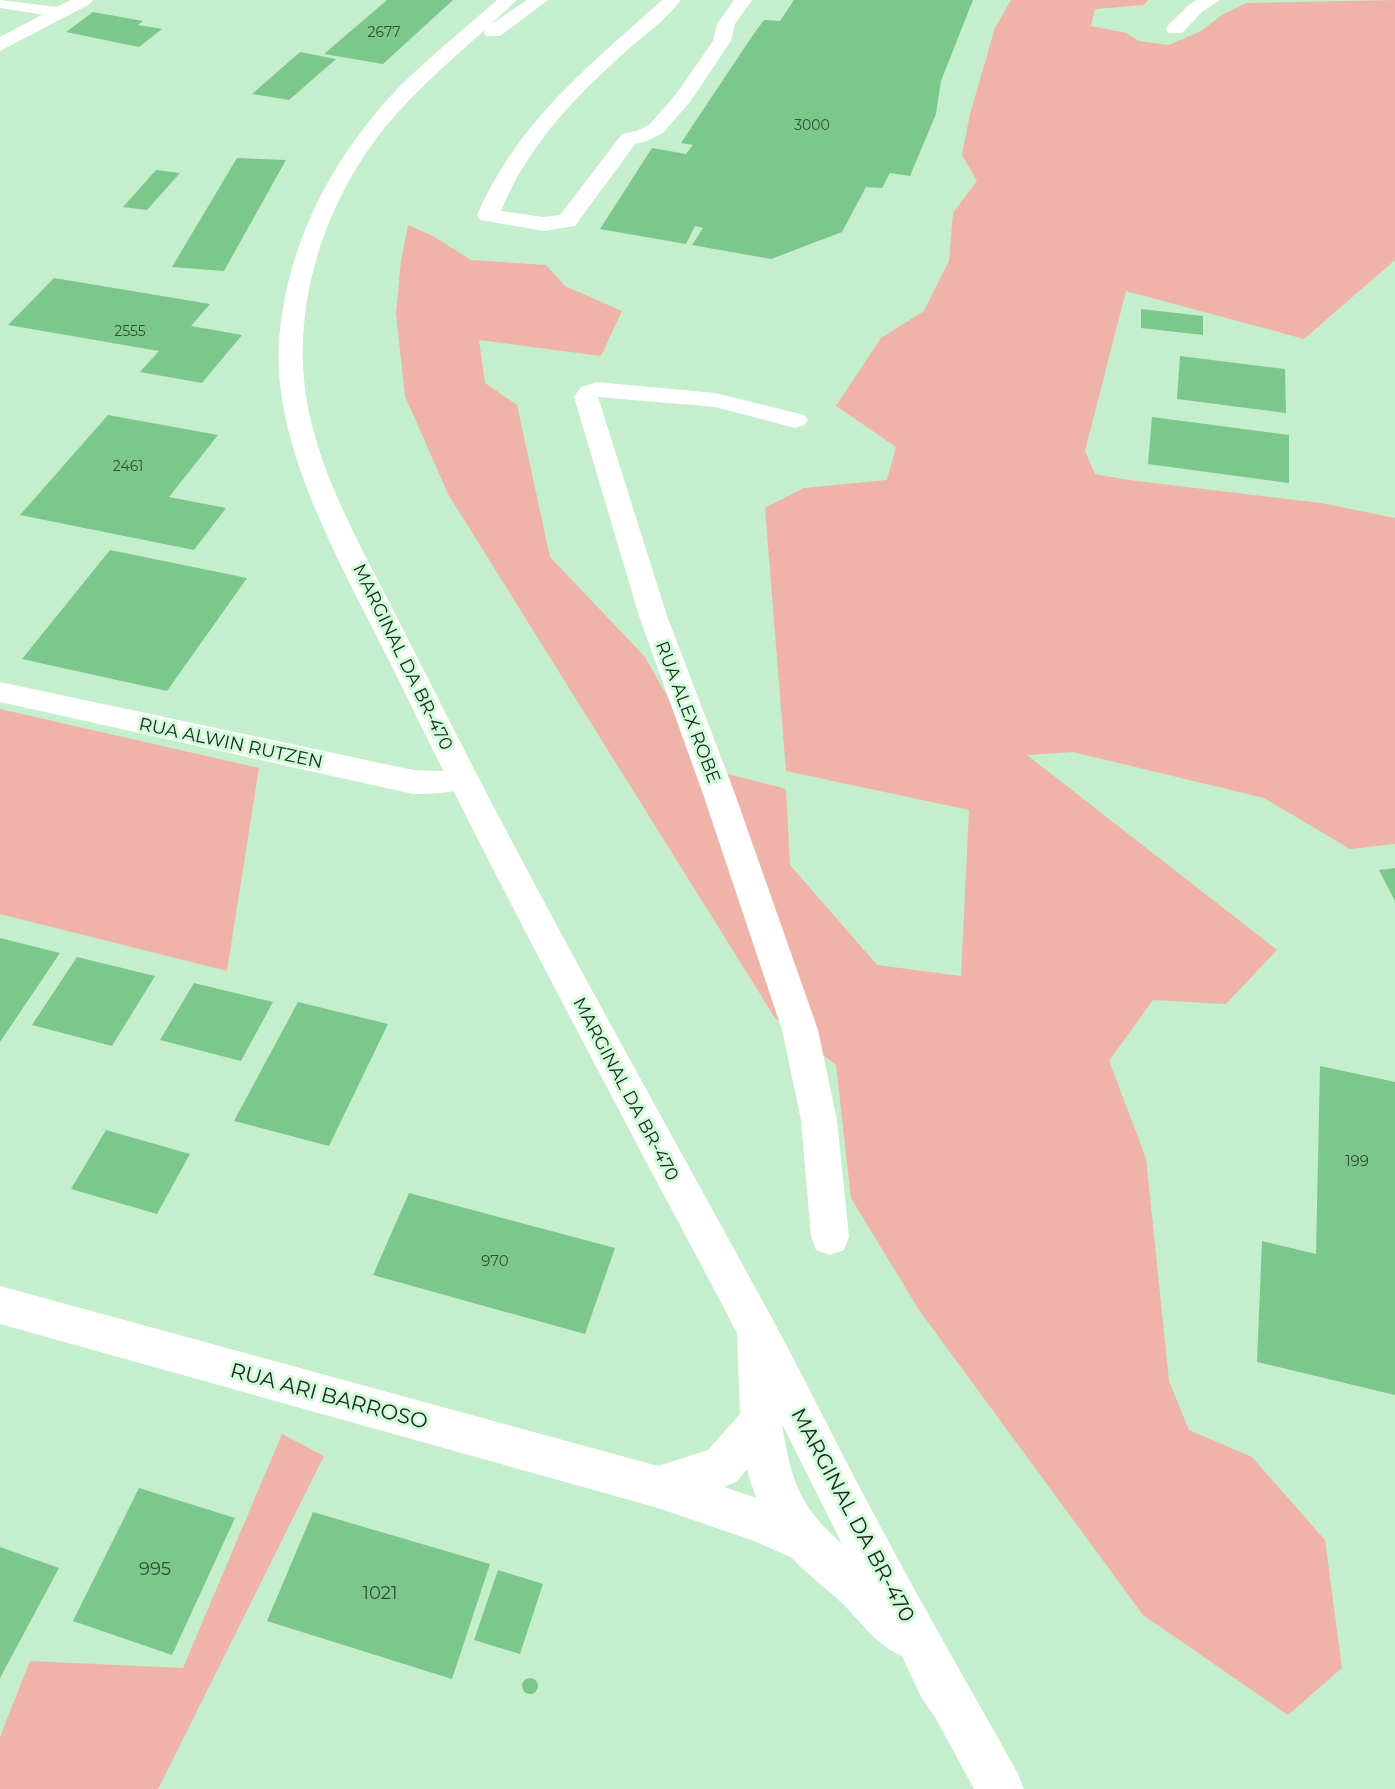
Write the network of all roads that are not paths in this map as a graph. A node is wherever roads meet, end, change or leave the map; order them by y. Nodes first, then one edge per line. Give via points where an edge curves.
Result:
1 (84, 0) edge
2 (508, 0) edge
3 (539, 0) edge
4 (672, 0) edge
5 (743, 0) edge
6 (1211, 0) edge
7 (0, 3) edge
8 (58, 12) junction
9 (1174, 29) dead end
10 (0, 45) edge
11 (409, 88) junction
12 (795, 420) dead end
13 (0, 692) edge
14 (463, 778) junction
15 (830, 1237) dead end
16 (0, 1305) edge
17 (756, 1328) junction
18 (761, 1421) junction
19 (658, 1487) junction
20 (808, 1543) junction
21 (951, 1701) junction
22 (1000, 1789) edge

1 - 8 main road
2 - 11 main road, MARGINAL DA BR-470
3 - 11 main road
4 - 5 main road via 550,116 514,159 488,215 544,224 567,221 629,138 656,129 683,98
6 - 9 main road
7 - 8 main road
8 - 10 main road
11 - 14 main road, MARGINAL DA BR-470 via 352,156 310,240 293,325 294,391 301,433 319,486
12 - 15 main road, RUA ALEX ROBE via 715,400 597,389 586,397 653,616 800,1030 819,1120
13 - 14 main road, RUA ALWIN RUTZEN via 413,782 441,783
14 - 17 main road, MARGINAL DA BR-470 via 592,1028
16 - 19 main road, RUA ARI BARROSO
17 - 18 main road, MARGINAL DA BR-470
17 - 21 main road, MARGINAL DA BR-470 via 849,1513
18 - 19 main road via 721,1467
18 - 20 main road, MARGINAL DA BR-470 via 766,1464 783,1509
19 - 20 main road, RUA ARI BARROSO via 760,1521
20 - 21 main road via 904,1635
21 - 22 main road

